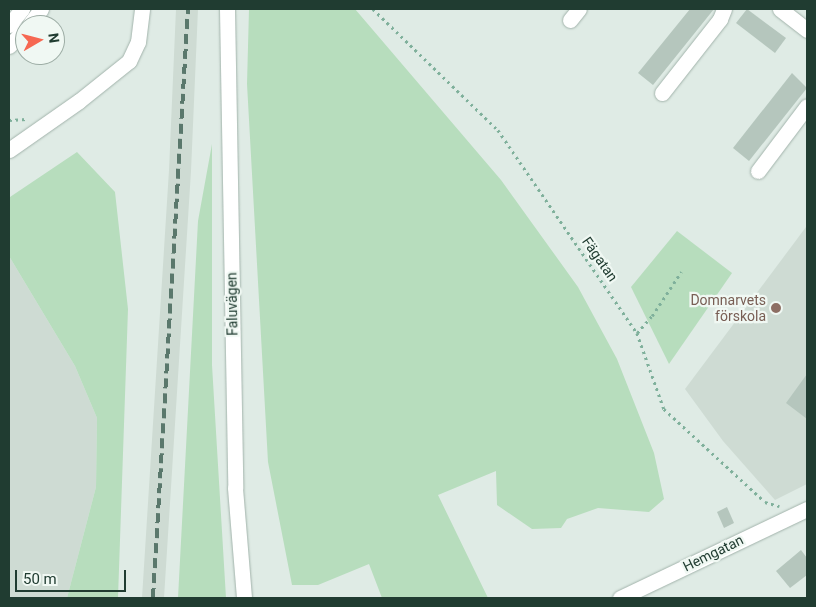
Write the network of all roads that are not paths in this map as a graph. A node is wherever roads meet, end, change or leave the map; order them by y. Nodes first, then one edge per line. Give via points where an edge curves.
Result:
1 (22, 9) edge
2 (142, 9) edge
3 (227, 9) edge
4 (724, 9) edge
5 (780, 9) edge
6 (9, 25) edge
7 (807, 30) edge
8 (662, 93) dead end
9 (807, 106) edge
10 (9, 150) edge
11 (758, 171) dead end
12 (805, 510) edge
13 (244, 598) edge
14 (620, 598) edge

1 - 6 street
2 - 10 street via 138,42 129,61 79,102
3 - 13 street, Faluvägen via 235,488
4 - 8 street via 720,19
5 - 7 street
9 - 11 street
12 - 14 street, Hemgatan

